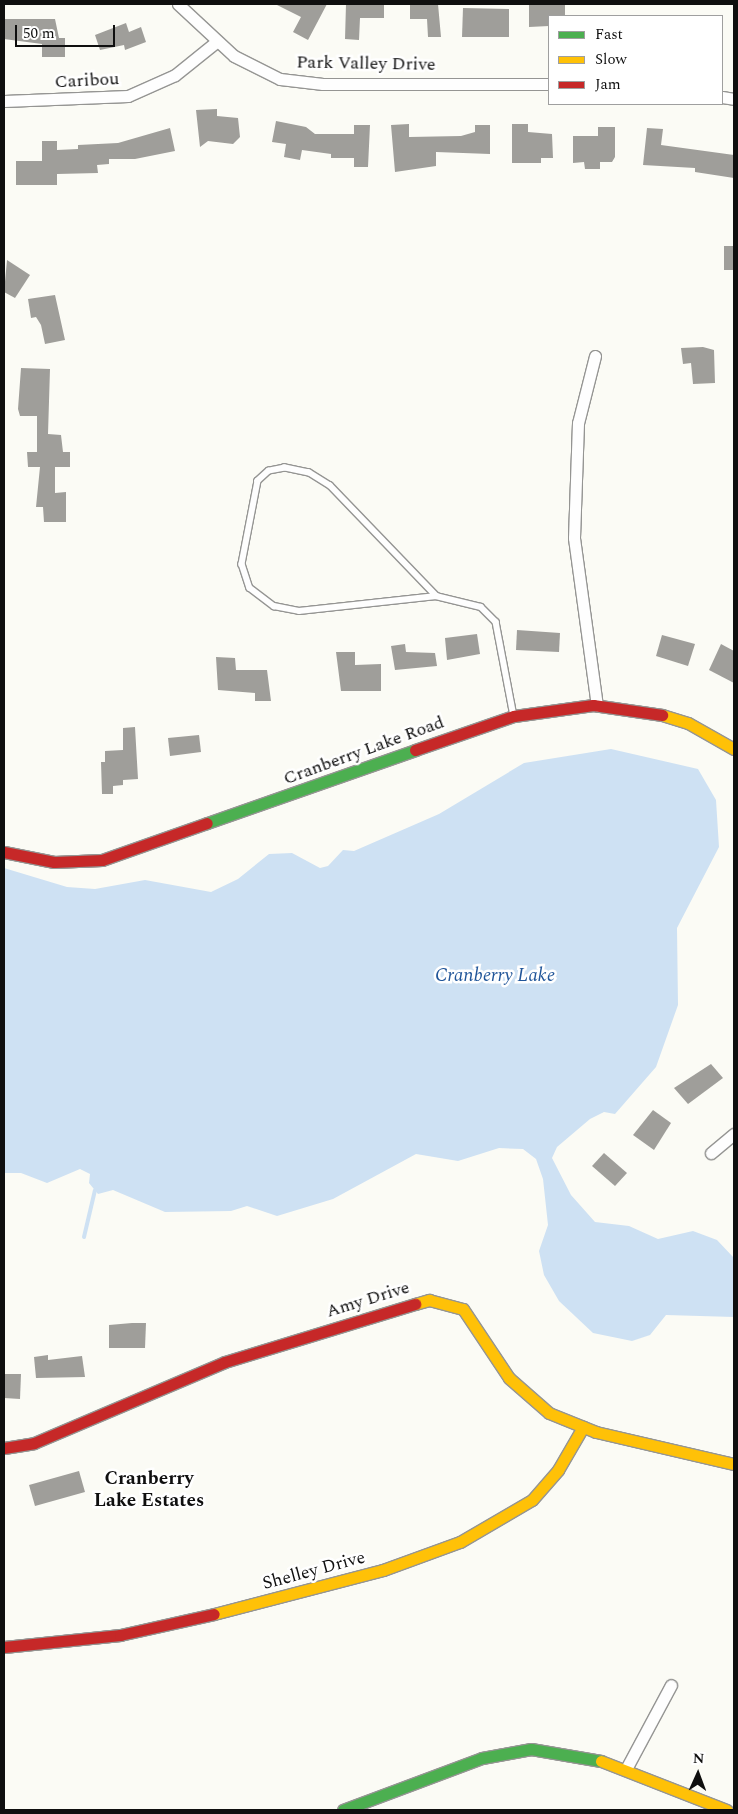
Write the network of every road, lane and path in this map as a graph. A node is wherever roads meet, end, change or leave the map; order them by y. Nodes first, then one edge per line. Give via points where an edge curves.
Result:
1 (178, 4) edge
2 (216, 42) junction
3 (548, 84) edge
4 (4, 100) edge
5 (595, 356) dead end
6 (436, 596) junction
7 (597, 705) junction
8 (514, 716) junction
9 (734, 749) edge
10 (4, 852) edge
11 (734, 1134) edge
12 (711, 1153) dead end
13 (582, 1427) junction
14 (4, 1448) edge
15 (734, 1464) edge
16 (4, 1647) edge
17 (671, 1685) dead end
18 (626, 1770) junction
19 (343, 1810) edge
20 (727, 1810) edge

1 - 2 street, Park Valley Drive
2 - 3 street, Park Valley Drive via 252,67 300,83
2 - 4 street, Caribou via 175,75 128,96
5 - 7 street via 577,432 574,538
6 - 6 lane via 298,611 274,606 250,588 242,564 258,481 269,471 285,468 309,473 330,486
6 - 8 lane via 480,607 496,622
7 - 8 street, Cranberry Lake Road
7 - 9 street, Cranberry Lake Road via 646,710 688,723
8 - 10 street, Cranberry Lake Road via 130,852 79,863
11 - 12 street
13 - 14 street, Amy Drive via 529,1399 509,1378 463,1309 429,1300 225,1362 34,1443
13 - 15 street, Amy Drive
13 - 16 street, Shelley Drive via 558,1470 532,1500 460,1542 383,1570 242,1608 120,1635
17 - 18 street
18 - 19 street via 556,1750 505,1752
18 - 20 street via 691,1800

